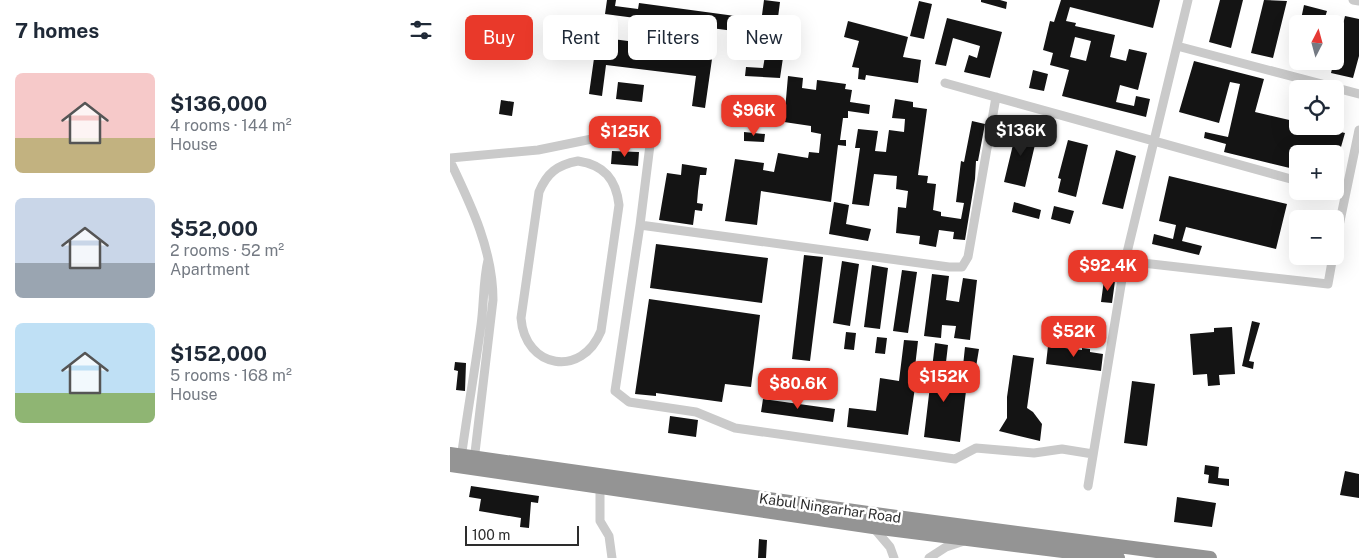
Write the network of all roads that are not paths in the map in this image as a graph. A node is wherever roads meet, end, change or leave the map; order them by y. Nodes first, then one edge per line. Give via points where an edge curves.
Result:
1 (1188, 0) edge
2 (1353, 0) edge
3 (1359, 1) edge
4 (1177, 46) junction
5 (945, 83) dead end
6 (1359, 94) edge
7 (996, 97) junction
8 (1359, 130) edge
9 (1152, 140) junction
10 (450, 159) edge
11 (1289, 178) edge
12 (1345, 194) joint
13 (1342, 210) edge
14 (640, 226) junction
15 (1124, 261) junction
16 (1331, 265) edge
17 (601, 330) joint
18 (1093, 454) junction
19 (461, 461) edge
20 (600, 486) junction
21 (1088, 486) dead end
22 (873, 527) junction
23 (972, 539) junction
24 (612, 558) edge
25 (894, 558) edge
26 (929, 558) edge
27 (1118, 558) edge
28 (1210, 558) edge

1 - 4 street
2 - 3 street
4 - 6 street
4 - 9 street
5 - 7 street
7 - 9 street
7 - 14 street via 968,257 962,267
8 - 12 street
9 - 11 street
9 - 15 street
10 - 14 street via 538,150 636,130 648,132 652,137
10 - 19 street via 478,219 493,274 493,300
12 - 13 street
14 - 18 street via 615,391 629,402 696,412 735,428 955,459 976,448 1034,454 1062,449
15 - 16 street via 1328,284
15 - 18 street
17 - 17 street via 587,353 562,362 537,354 522,331 521,318 539,192 544,180 564,163 578,161 603,169 617,192
18 - 21 street
19 - 20 highway, Kabul Ningarhar Road
19 - 28 highway, Kabul Ningarhar Road
20 - 22 highway, Kabul Ningarhar Road
20 - 24 street via 600,521 609,536
22 - 23 highway, Kabul Ningarhar Road
22 - 25 street
23 - 26 street via 946,547
23 - 27 highway, Kabul Ningarhar Road

